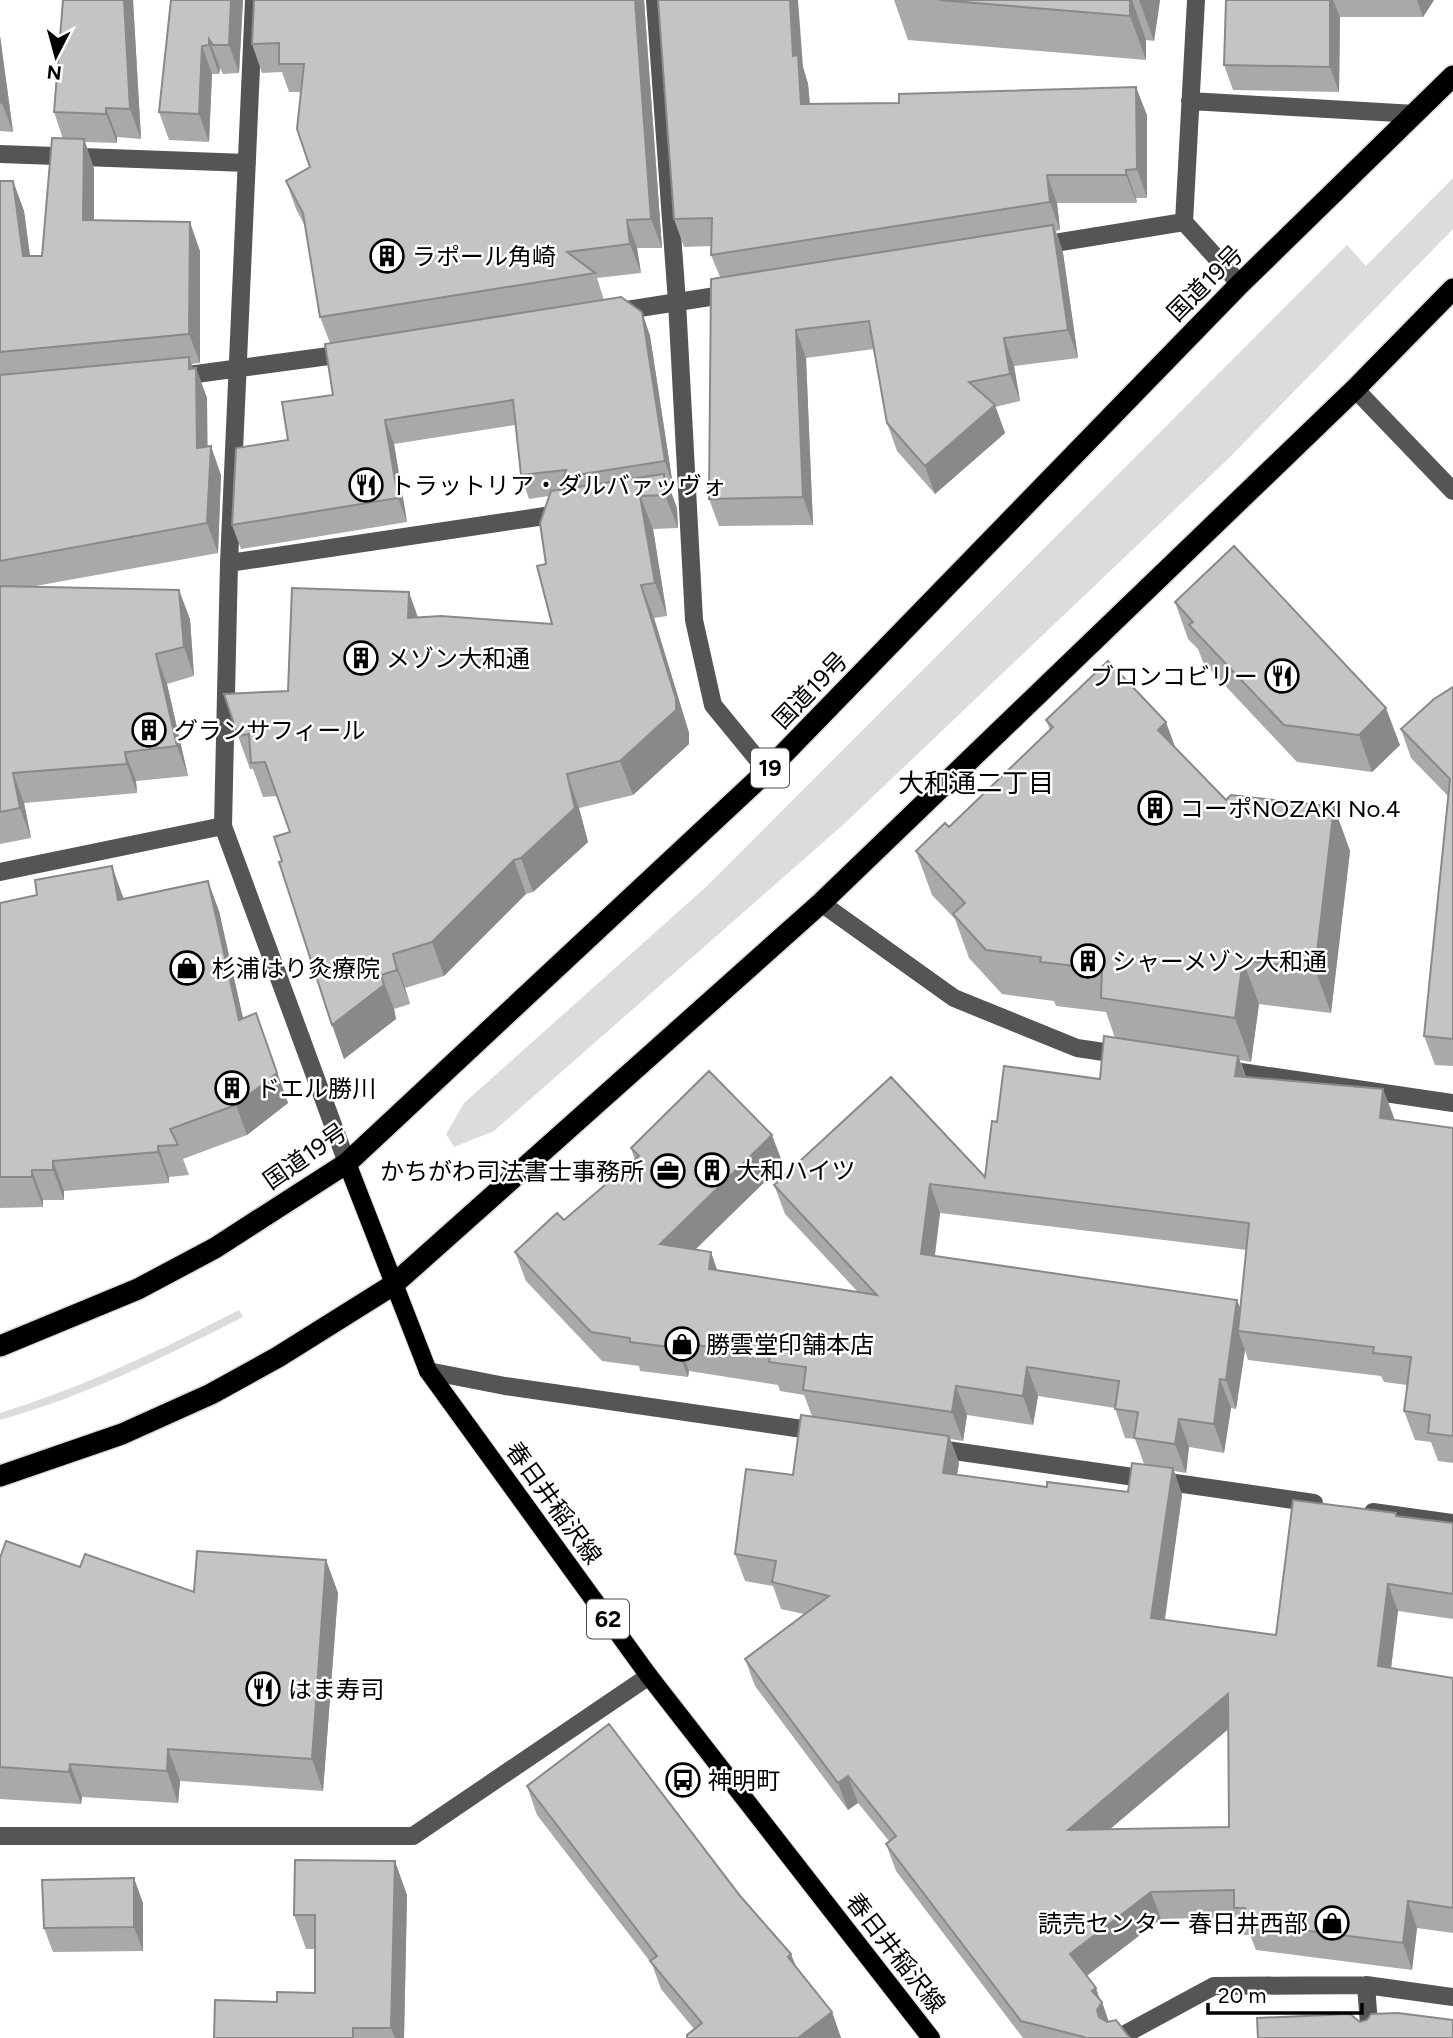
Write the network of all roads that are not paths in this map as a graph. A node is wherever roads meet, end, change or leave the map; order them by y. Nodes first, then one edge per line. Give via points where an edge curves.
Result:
1 (254, 0) edge
2 (655, 0) edge
3 (1196, 0) edge
4 (1453, 76) edge
5 (1190, 101) junction
6 (1415, 114) junction
7 (0, 153) edge
8 (247, 163) junction
9 (1184, 222) junction
10 (1020, 248) edge
11 (1240, 284) junction
12 (760, 289) edge
13 (1453, 289) edge
14 (677, 302) junction
15 (595, 315) edge
16 (362, 351) edge
17 (239, 371) junction
18 (159, 378) edge
19 (1355, 389) junction
20 (1453, 491) edge
21 (579, 511) edge
22 (229, 563) junction
23 (767, 771) junction
24 (223, 826) junction
25 (0, 872) edge
26 (821, 903) junction
27 (1144, 1058) edge
28 (1198, 1066) edge
29 (1453, 1103) edge
30 (347, 1163) junction
31 (393, 1285) junction
32 (0, 1346) edge
33 (428, 1371) junction
34 (835, 1433) edge
35 (917, 1445) edge
36 (0, 1476) edge
37 (1329, 1505) edge
38 (1357, 1509) edge
39 (1453, 1523) edge
40 (649, 1676) junction
41 (0, 1836) edge
42 (1366, 1984) junction
43 (1453, 1997) edge
44 (931, 2038) edge
45 (1118, 2038) edge
46 (1370, 2038) edge

1 - 8 street
2 - 14 street
3 - 5 street
4 - 6 highway, 国道19号 / 19
5 - 6 street
5 - 9 street
6 - 11 highway, 国道19号 / 19
7 - 8 street
8 - 17 street
9 - 10 street
9 - 11 street
11 - 23 highway, 国道19号 / 19
12 - 14 street
13 - 19 highway
14 - 15 street
14 - 23 street via 681,496 694,620 713,705
16 - 17 street
17 - 18 street
17 - 22 street
19 - 20 street
19 - 26 highway
21 - 22 street
22 - 24 street
23 - 30 highway, 国道19号 / 19
24 - 25 street
24 - 30 street
26 - 27 street via 954,998 1077,1048
26 - 31 highway
28 - 29 street
30 - 31 main road, 春日井稲沢線 / 62
30 - 32 highway, 国道19号 / 19 via 215,1248 71,1319
31 - 33 main road, 春日井稲沢線 / 62
31 - 36 highway via 211,1394 122,1434
33 - 34 street
33 - 40 main road, 春日井稲沢線 / 62
35 - 37 street
38 - 39 street
40 - 41 street via 413,1836
40 - 44 main road, 春日井稲沢線 / 62
42 - 43 street
42 - 45 street via 1214,1986
42 - 46 street

